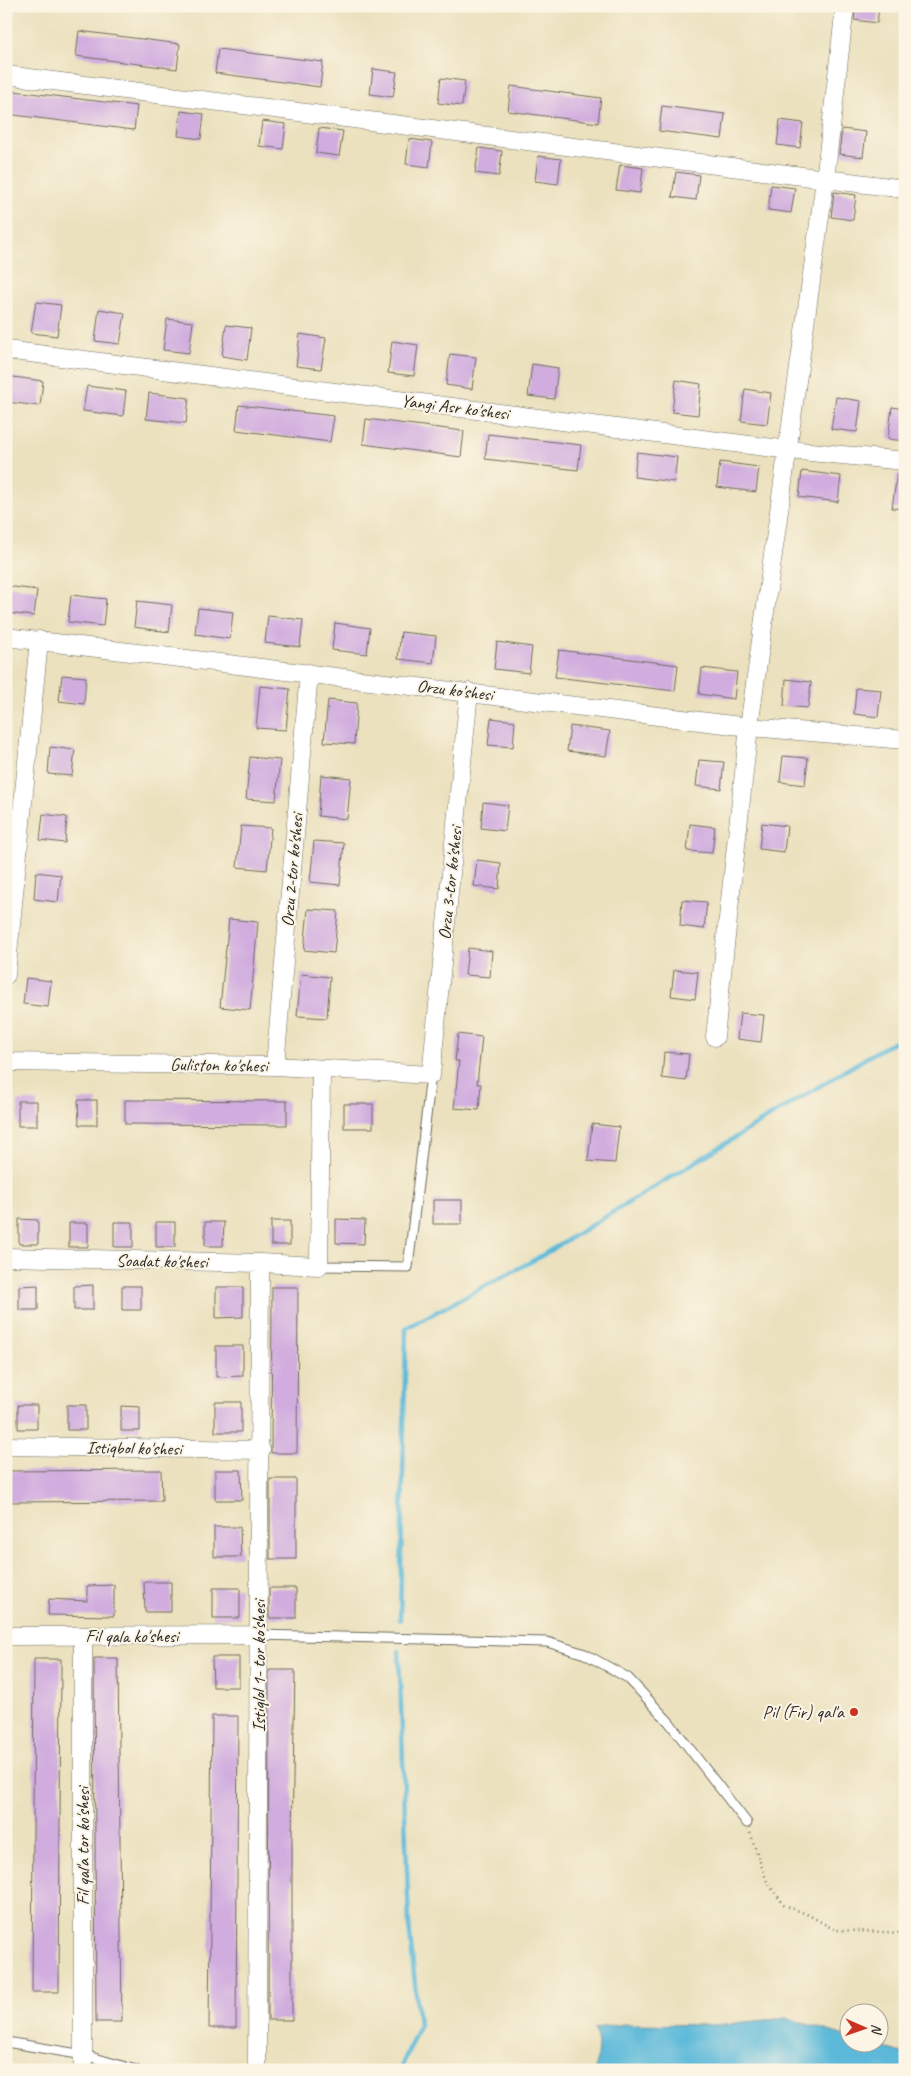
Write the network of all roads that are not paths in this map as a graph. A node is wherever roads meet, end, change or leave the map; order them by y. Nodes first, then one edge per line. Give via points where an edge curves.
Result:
1 (845, 6) edge
2 (6, 75) edge
3 (825, 180) junction
4 (905, 189) edge
5 (6, 350) edge
6 (789, 450) junction
7 (905, 461) edge
8 (6, 636) edge
9 (39, 640) junction
10 (308, 673) junction
11 (469, 692) junction
12 (749, 726) junction
13 (905, 740) edge
14 (6, 975) edge
15 (715, 1037) dead end
16 (6, 1062) edge
17 (275, 1066) junction
18 (321, 1069) junction
19 (431, 1075) junction
20 (6, 1257) edge
21 (260, 1263) junction
22 (319, 1266) junction
23 (6, 1446) edge
24 (261, 1450) junction
25 (258, 1634) junction
26 (6, 1636) edge
27 (83, 1636) junction
28 (747, 1822) road end
29 (6, 2042) edge
30 (84, 2062) edge
31 (136, 2070) edge
32 (257, 2070) edge

1 - 3 street
2 - 3 street
3 - 4 street
3 - 6 street
5 - 6 street, Yangi Asr ko'shesi
6 - 7 street, Yangi Asr ko'shesi
6 - 12 street
8 - 9 street, Orzu ko'shesi
9 - 10 street, Orzu ko'shesi
9 - 14 street
10 - 11 street, Orzu ko'shesi
10 - 17 street, Orzu 2-tor ko'shesi
11 - 12 street, Orzu ko'shesi
11 - 19 street, Orzu 3-tor ko'shesi
12 - 13 street, Orzu ko'shesi
12 - 15 street
16 - 17 street, Guliston ko'shesi
17 - 18 street, Guliston ko'shesi
18 - 19 street, Guliston ko'shesi
18 - 22 street
19 - 22 lane via 408,1267
20 - 21 street, Soadat ko'shesi
21 - 22 street, Soadat ko'shesi
21 - 24 street, Istiqlol 1- tor ko'shesi
23 - 24 street, Istiqbol ko'shesi
24 - 25 street, Istiqlol 1- tor ko'shesi
25 - 27 street, Fil qala ko'shesi
25 - 28 lane via 547,1642 584,1654 628,1678 669,1722
25 - 32 street, Istiqlol 1- tor ko'shesi
26 - 27 street, Fil qala ko'shesi
27 - 30 street, Fil qal'a tor ko'shesi
29 - 30 lane
30 - 31 lane

